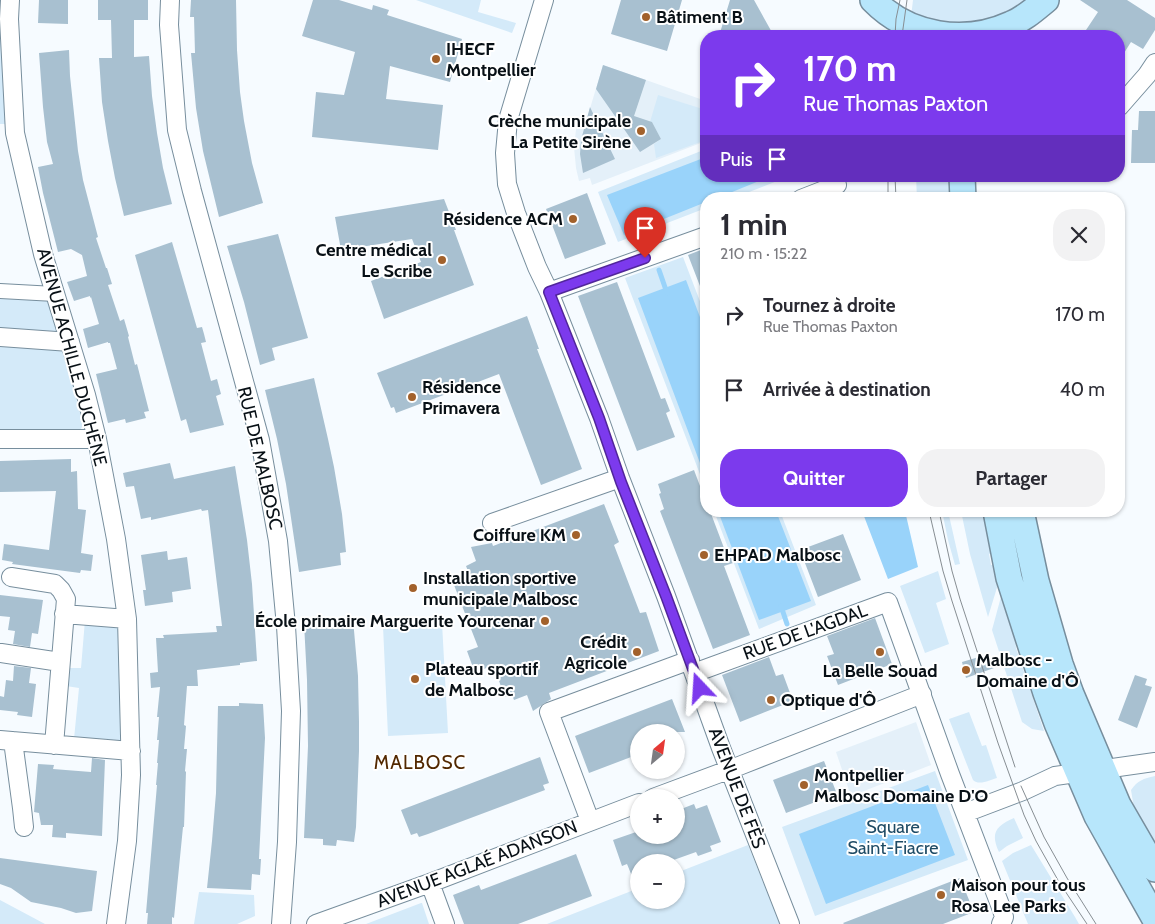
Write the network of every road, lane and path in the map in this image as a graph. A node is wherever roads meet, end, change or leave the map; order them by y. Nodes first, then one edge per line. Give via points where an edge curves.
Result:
1 (10, 0) edge
2 (170, 0) edge
3 (544, 0) edge
4 (873, 0) edge
5 (1046, 0) edge
6 (4, 18) edge
7 (916, 30) edge
8 (1000, 30) edge
9 (1155, 63) edge
10 (1125, 101) edge
11 (7, 133) edge
12 (837, 185) dead end
13 (819, 192) edge
14 (700, 238) edge
15 (0, 290) edge
16 (549, 292) junction
17 (55, 294) junction
18 (0, 338) edge
19 (70, 342) junction
20 (0, 439) edge
21 (97, 439) junction
22 (620, 478) junction
23 (997, 517) edge
24 (1022, 517) edge
25 (492, 522) dead end
26 (11, 577) dead end
27 (64, 614) junction
28 (127, 619) junction
29 (1, 652) edge
30 (60, 662) junction
31 (692, 666) junction
32 (922, 694) junction
33 (7, 740) edge
34 (54, 745) junction
35 (131, 751) junction
36 (1155, 762) edge
37 (1102, 769) junction
38 (729, 770) junction
39 (1066, 774) junction
40 (677, 789) edge
41 (630, 806) edge
42 (965, 813) junction
43 (590, 821) junction
44 (24, 827) dead end
45 (1155, 869) edge
46 (430, 883) junction
47 (1155, 919) edge
48 (116, 924) edge
49 (281, 924) edge
50 (316, 924) edge
51 (445, 924) edge
52 (790, 924) edge
53 (1001, 924) edge

1 - 6 street, AVENUE ACHILLE DUCHÈNE
2 - 49 street, RUE DE MALBOSC via 177,130 260,440 278,541 291,711
3 - 16 street, AVENUE DE FÈS via 508,120 505,153 507,184 516,213
4 - 7 main road via 896,19
5 - 8 main road
6 - 11 street, AVENUE ACHILLE DUCHÈNE
9 - 10 street
11 - 17 street, AVENUE ACHILLE DUCHÈNE
12 - 13 street
14 - 16 street
15 - 17 street
16 - 22 street, AVENUE DE FÈS
17 - 19 street, AVENUE ACHILLE DUCHÈNE
18 - 19 street
19 - 21 street, AVENUE ACHILLE DUCHÈNE
20 - 21 street
21 - 28 street, AVENUE ACHILLE DUCHÈNE
22 - 25 street
22 - 31 street, AVENUE DE FÈS
23 - 39 main road via 1009,578 1057,724
24 - 37 main road via 1060,664
26 - 27 street via 55,584 66,599
27 - 28 street
27 - 30 street
28 - 35 street, AVENUE ACHILLE DUCHÈNE
29 - 30 street
30 - 34 street
31 - 32 street, RUE DE L'AGDAL via 888,602
31 - 38 street, AVENUE DE FÈS
31 - 43 street, RUE DE L'AGDAL via 549,712
32 - 38 street
32 - 42 street
33 - 34 street
33 - 44 street
34 - 35 street
35 - 48 street, AVENUE ACHILLE DUCHÈNE via 127,842
36 - 37 street
37 - 39 street
37 - 45 main road via 1118,805
38 - 40 street
38 - 52 street, AVENUE DE FÈS
39 - 42 street
39 - 47 main road via 1097,816
41 - 43 street, AVENUE AGLAÉ ADANSON
42 - 53 street via 1002,910
43 - 46 street, AVENUE AGLAÉ ADANSON
46 - 50 street, AVENUE AGLAÉ ADANSON
46 - 51 street

